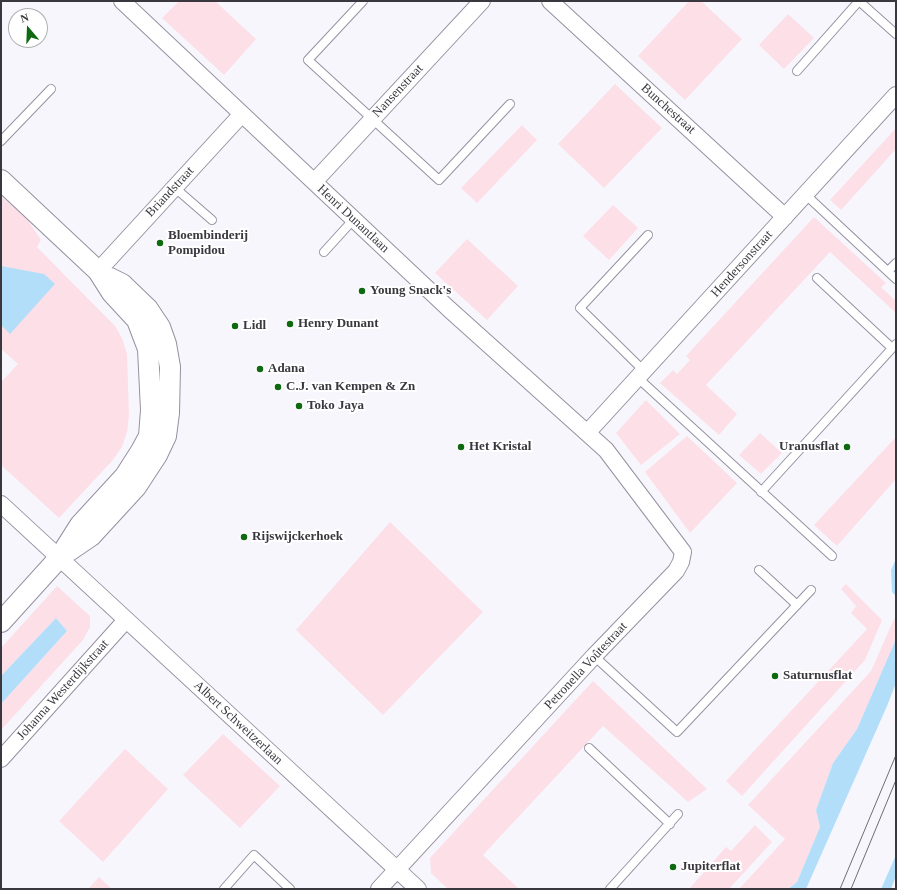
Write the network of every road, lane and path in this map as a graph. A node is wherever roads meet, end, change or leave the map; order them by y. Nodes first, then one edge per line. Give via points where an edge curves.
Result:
1 (122, 1) edge
2 (363, 1) edge
3 (482, 1) edge
4 (550, 1) edge
5 (896, 34) edge
6 (797, 70) dead end
7 (51, 89) dead end
8 (896, 95) edge
9 (510, 104) dead end
10 (242, 114) junction
11 (372, 120) junction
12 (1, 141) edge
13 (1, 180) edge
14 (314, 182) junction
15 (174, 187) junction
16 (806, 195) junction
17 (785, 217) junction
18 (354, 219) junction
19 (212, 220) dead end
20 (648, 235) dead end
21 (324, 252) dead end
22 (896, 263) edge
23 (98, 271) junction
24 (888, 272) junction
25 (817, 278) dead end
26 (896, 279) edge
27 (894, 346) edge
28 (641, 374) junction
29 (587, 433) junction
30 (761, 492) junction
31 (1, 504) edge
32 (832, 556) dead end
33 (59, 558) junction
34 (760, 570) dead end
35 (811, 590) dead end
36 (797, 605) junction
37 (126, 620) junction
38 (1, 622) edge
39 (594, 656) junction
40 (590, 748) dead end
41 (1, 759) edge
42 (678, 814) dead end
43 (670, 824) junction
44 (397, 869) junction
45 (224, 889) edge
46 (290, 889) edge
47 (379, 889) edge
48 (418, 889) edge
49 (610, 889) edge

1 - 10 street, Henri Dunantlaan
2 - 11 lane via 308,60
3 - 11 street, Nansenstraat
4 - 17 street, Bunchestraat
5 - 6 lane via 859,1
7 - 12 lane
8 - 16 street, Hendersonstraat
9 - 11 lane via 440,180
10 - 14 street, Henri Dunantlaan
10 - 15 street, Briandstraat
11 - 14 street, Nansenstraat
13 - 23 street
14 - 18 street, Henri Dunantlaan
15 - 19 lane
15 - 23 street, Briandstraat
16 - 17 street, Hendersonstraat
16 - 24 lane
17 - 28 street, Hendersonstraat
18 - 21 lane
18 - 29 street, Henri Dunantlaan via 449,309
20 - 28 lane via 580,308
22 - 24 lane
23 - 33 street via 112,293 137,320 144,334 148,349 151,410 148,436 142,451 125,476 80,525
24 - 26 lane
25 - 27 lane
27 - 30 lane
28 - 29 street, Hendersonstraat
28 - 30 lane
29 - 39 street, Petronella Voûtestraat via 606,450 682,552 681,562 676,571
30 - 32 lane
31 - 33 street, Albert Schweitzerlaan
33 - 37 street, Albert Schweitzerlaan
33 - 38 street
34 - 36 lane
35 - 36 lane
36 - 39 lane via 677,732
37 - 41 street, Johanna Westerdijkstraat
37 - 44 street, Albert Schweitzerlaan
39 - 44 street, Petronella Voûtestraat
40 - 43 lane
42 - 43 lane
43 - 49 lane
44 - 47 street, Petronella Voûtestraat
44 - 48 street, Albert Schweitzerlaan
45 - 46 lane via 254,854

